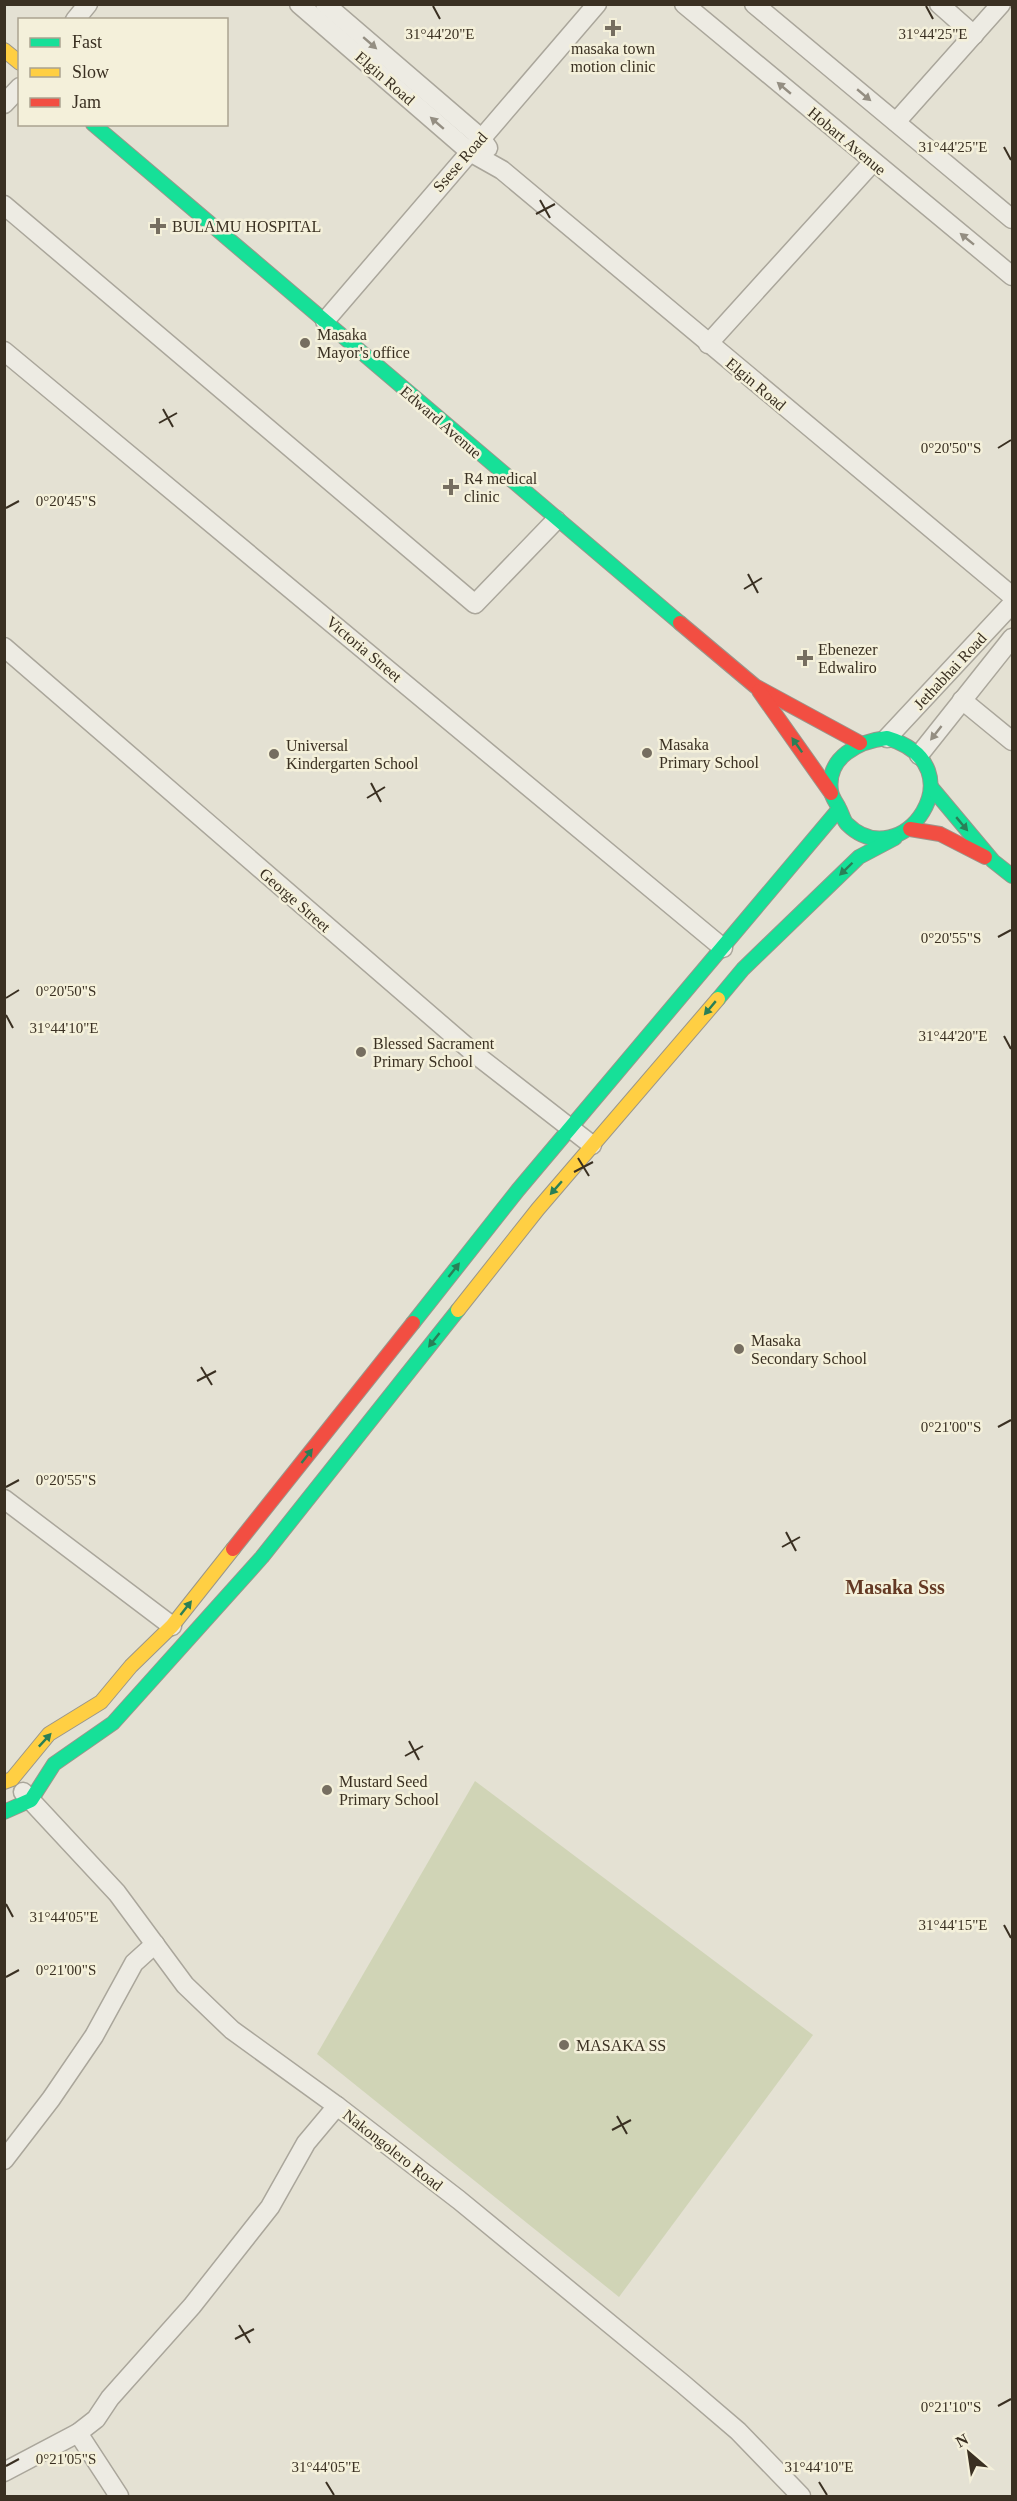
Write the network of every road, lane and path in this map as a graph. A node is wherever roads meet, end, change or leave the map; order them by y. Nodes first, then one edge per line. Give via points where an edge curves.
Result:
1 (88, 4) edge
2 (299, 4) edge
3 (325, 4) edge
4 (597, 4) edge
5 (684, 4) edge
6 (754, 4) edge
7 (939, 4) edge
8 (1000, 4) edge
9 (77, 18) edge
10 (974, 35) junction
11 (4, 50) edge
12 (18, 61) edge
13 (18, 89) edge
14 (4, 104) edge
15 (896, 122) junction
16 (95, 126) edge
17 (476, 145) junction
18 (873, 162) junction
19 (4, 205) edge
20 (1012, 219) edge
21 (1012, 276) edge
22 (325, 321) junction
23 (708, 344) junction
24 (4, 351) edge
25 (556, 520) junction
26 (1012, 596) edge
27 (1012, 604) edge
28 (1012, 638) edge
29 (4, 647) edge
30 (755, 686) junction
31 (962, 700) junction
32 (887, 738) junction
33 (1012, 741) edge
34 (860, 744) junction
35 (919, 755) junction
36 (931, 787) junction
37 (831, 793) junction
38 (839, 809) junction
39 (910, 829) junction
40 (895, 838) junction
41 (993, 861) junction
42 (1012, 876) edge
43 (723, 948) junction
44 (571, 1129) junction
45 (592, 1145) junction
46 (4, 1499) edge
47 (172, 1626) junction
48 (8, 1780) edge
49 (31, 1800) junction
50 (4, 1812) edge
51 (155, 1944) junction
52 (338, 2106) junction
53 (4, 2160) edge
54 (78, 2433) junction
55 (4, 2472) edge
56 (119, 2496) edge
57 (801, 2496) edge

1 - 9 street
17 -> 2 street, Elgin Road
3 -> 17 street, Elgin Road
4 - 17 street, Ssese Road
18 -> 5 street, Hobart Avenue
6 -> 15 street
7 - 10 street
8 - 10 street
10 - 15 street
11 - 12 street
13 - 14 street
15 - 20 street
16 - 22 street, Edward Avenue
17 - 22 street, Ssese Road
17 - 23 street, Elgin Road
21 -> 18 street, Hobart Avenue
18 - 23 street
19 - 25 street via 475,604
22 - 25 street, Edward Avenue
23 - 26 street, Elgin Road
24 - 43 street, Victoria Street
25 - 30 street, Edward Avenue
27 - 32 street, Jethabhai Road
28 - 31 street, Jethabhai Road
29 - 44 street, George Street via 402,993
30 - 34 street, Edward Avenue
37 -> 30 street
31 - 33 street
31 -> 35 street, Jethabhai Road
32 - 34 street
32 - 35 street via 905,744
34 - 37 street via 839,762 832,777
35 - 36 street via 928,770
36 - 39 street via 926,810
36 -> 41 street
37 - 38 street
38 - 40 street via 845,823 860,833
38 - 43 street
39 - 40 street
39 - 41 street via 940,834
40 -> 45 street via 859,857 743,969
41 - 42 street
43 - 44 street
44 - 45 street, George Street
47 -> 44 street
45 -> 49 street via 262,1557 113,1723 54,1764
46 - 47 street
48 -> 47 street via 49,1734 101,1702
48 - 49 street, Nakongolero Road
49 - 50 street
49 - 51 street, Nakongolero Road via 117,1893
51 - 52 street, Nakongolero Road via 185,1985 232,2030
51 - 53 street via 134,1964 93,2036
52 - 54 street via 306,2143 270,2206 200,2297 96,2419
52 - 57 street, Nakongolero Road via 683,2384 738,2431
54 - 55 street
54 - 56 street

